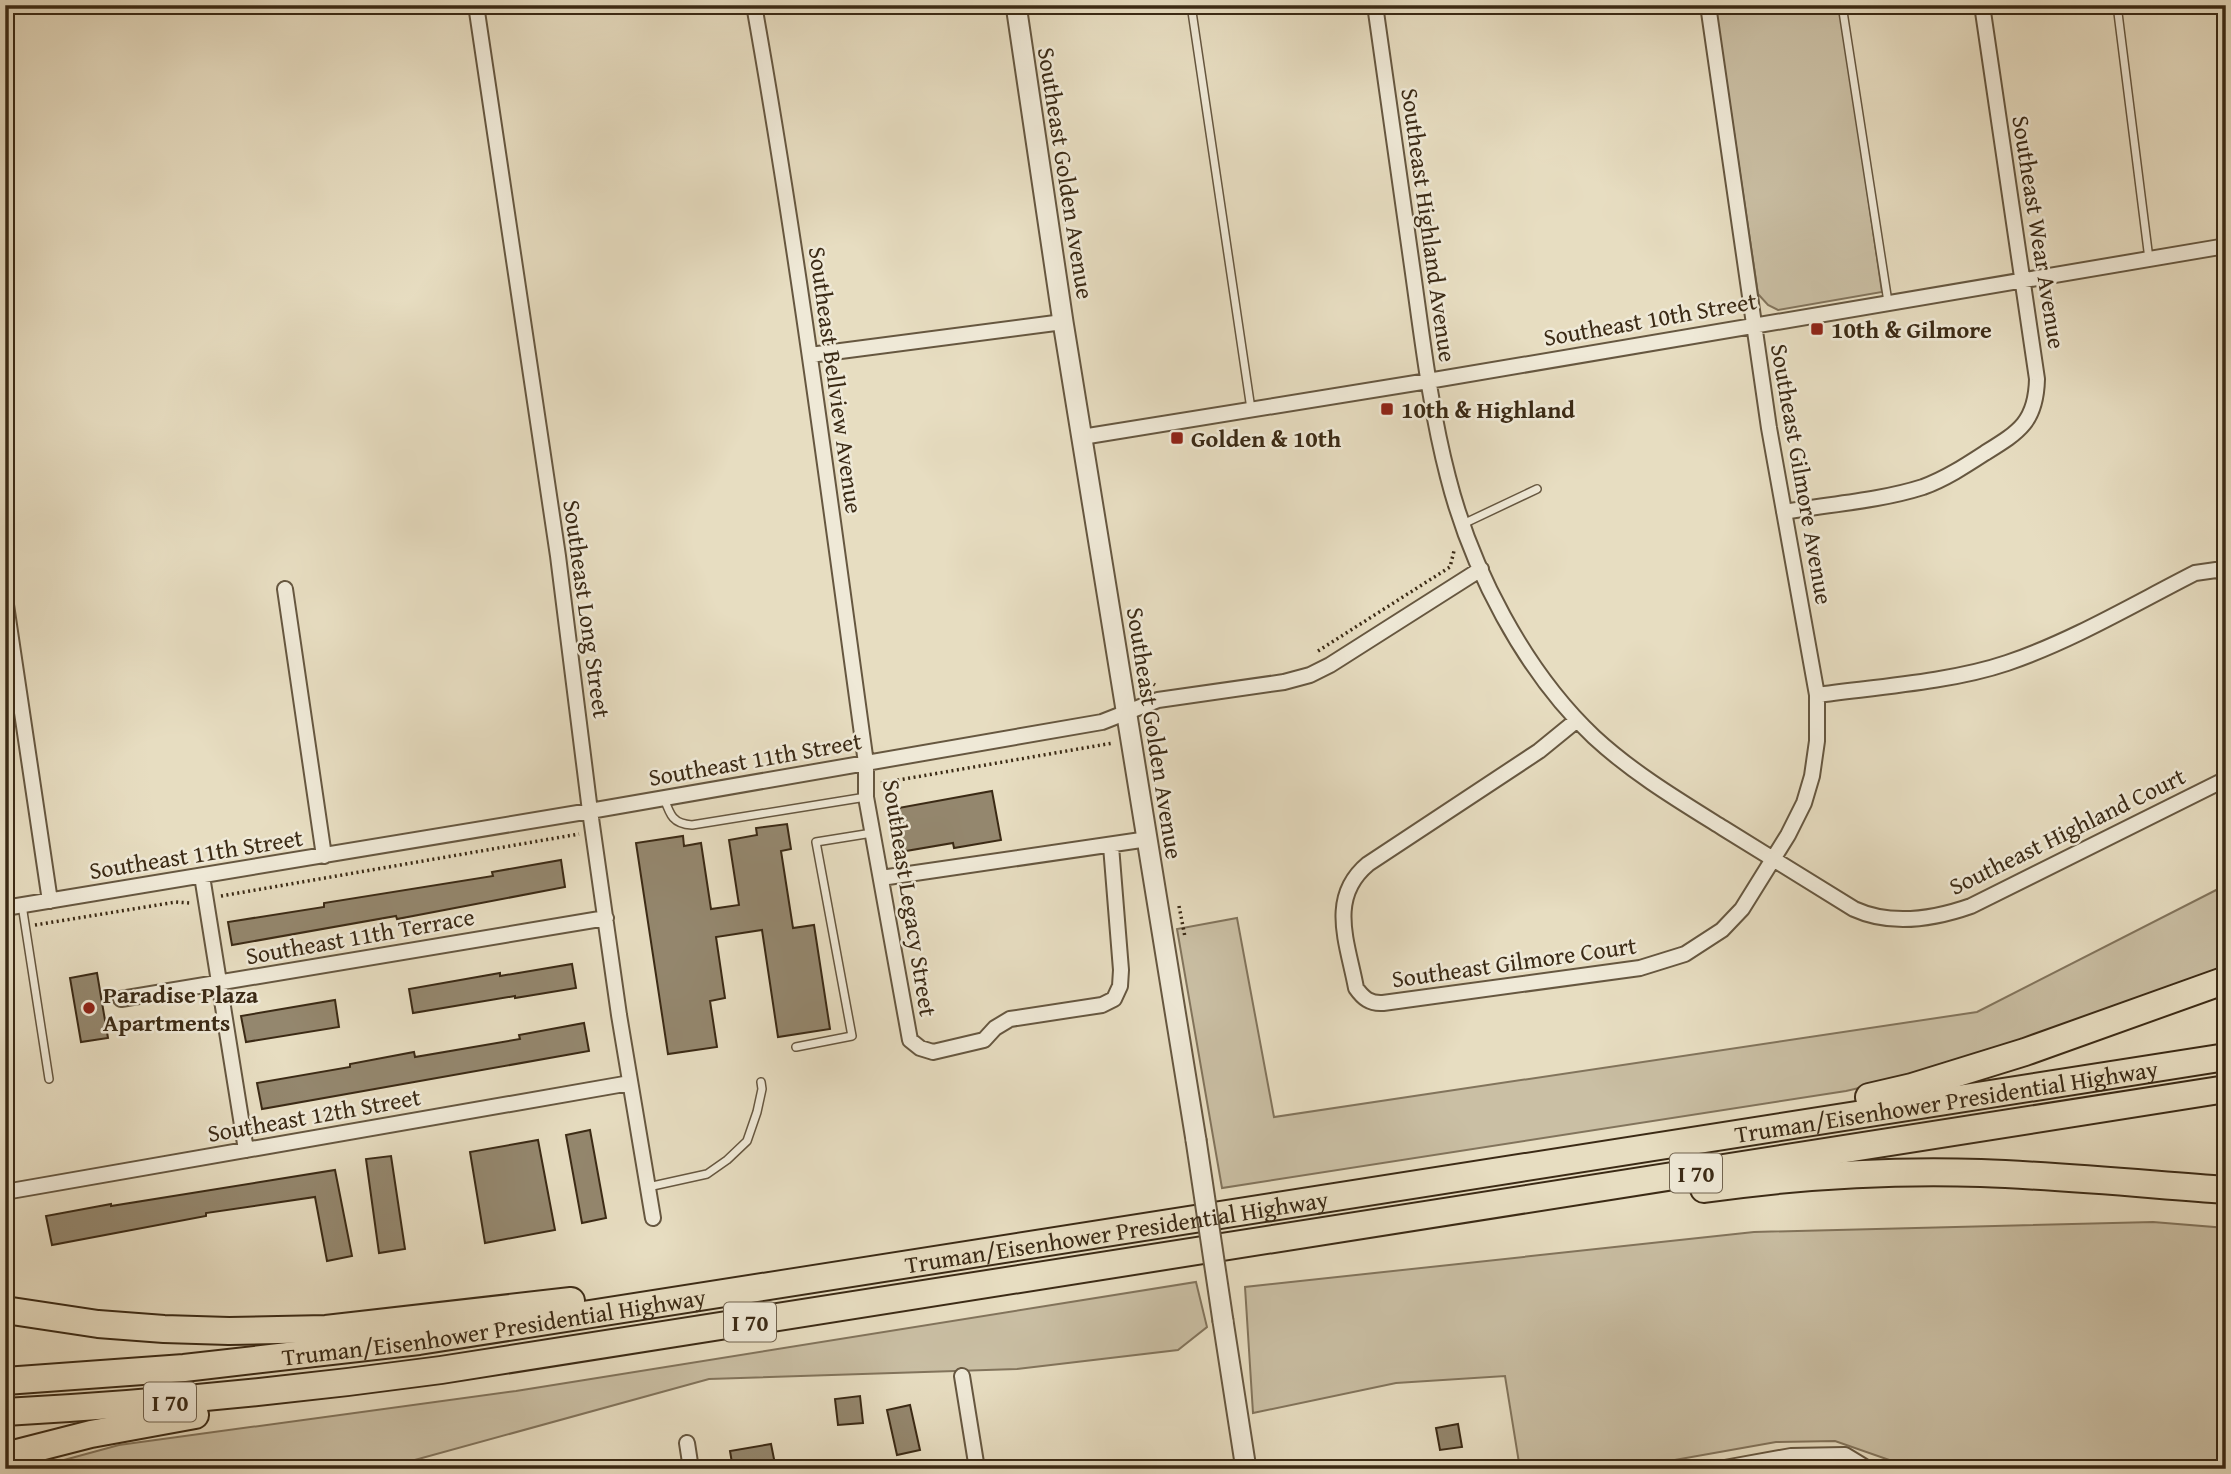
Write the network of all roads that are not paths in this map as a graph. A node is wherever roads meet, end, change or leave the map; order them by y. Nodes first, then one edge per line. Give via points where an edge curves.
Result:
1 (475, 5) edge
2 (754, 5) edge
3 (1016, 5) edge
4 (1191, 5) edge
5 (1375, 5) edge
6 (1708, 5) edge
7 (1842, 5) edge
8 (1982, 5) edge
9 (2117, 5) edge
10 (2226, 246) edge
11 (2149, 259) junction
12 (2023, 280) junction
13 (1888, 302) junction
14 (1063, 322) junction
15 (1753, 324) junction
16 (810, 355) junction
17 (1428, 381) junction
18 (1251, 409) junction
19 (1082, 437) junction
20 (1537, 489) dead end
21 (1784, 512) junction
22 (1463, 524) junction
23 (1481, 569) junction
24 (2226, 574) edge
25 (285, 589) dead end
26 (5, 598) edge
27 (1817, 695) junction
28 (1128, 713) junction
29 (1577, 720) junction
30 (866, 763) junction
31 (2226, 779) edge
32 (866, 797) junction
33 (664, 798) junction
34 (590, 811) junction
35 (873, 833) junction
36 (1148, 839) junction
37 (1111, 846) junction
38 (324, 856) junction
39 (1773, 859) junction
40 (202, 876) junction
41 (881, 878) junction
42 (50, 901) junction
43 (22, 905) junction
44 (5, 908) edge
45 (606, 918) junction
46 (2226, 979) edge
47 (219, 983) junction
48 (121, 999) dead end
49 (796, 1046) dead end
50 (2226, 1057) edge
51 (49, 1079) dead end
52 (761, 1082) dead end
53 (630, 1083) junction
54 (2226, 1090) edge
55 (1684, 1143) junction
56 (246, 1150) junction
57 (648, 1187) junction
58 (2226, 1190) edge
59 (5, 1192) edge
60 (1486, 1206) junction
61 (653, 1218) dead end
62 (741, 1291) junction
63 (5, 1310) edge
64 (962, 1376) dead end
65 (5, 1381) edge
66 (333, 1385) junction
67 (5, 1412) edge
68 (687, 1443) dead end
69 (5, 1456) edge
70 (691, 1469) edge
71 (977, 1469) edge
72 (1246, 1469) edge
73 (1719, 1469) edge
74 (1868, 1469) edge

1 - 34 street, Southeast Long Street via 558,555
2 - 16 street, Southeast Bellview Avenue
3 - 14 street, Southeast Golden Avenue
4 - 18 lane
5 - 17 street, Southeast Highland Avenue
6 - 15 street, Southeast Gilmore Avenue
7 - 13 lane
8 - 12 street, Southeast Wear Avenue
9 - 11 lane
10 - 11 street, Southeast 10th Street
11 - 12 street, Southeast 10th Street
12 - 13 street, Southeast 10th Street
12 - 21 street, Southeast Wear Avenue via 2038,379 2029,417 2016,433 1925,486
13 - 15 street, Southeast 10th Street
14 - 16 street
14 - 19 street, Southeast Golden Avenue
15 - 17 street, Southeast 10th Street
15 - 21 street, Southeast Gilmore Avenue
16 - 30 street, Southeast Bellview Avenue
17 - 18 street, Southeast 10th Street
17 - 22 street, Southeast Highland Avenue via 1448,478
18 - 19 street, Southeast 10th Street
19 - 28 street, Southeast Golden Avenue
20 - 22 lane
21 - 27 street, Southeast Gilmore Avenue
22 - 23 street, Southeast Highland Avenue
23 - 28 street, Southeast 11th Street via 1310,675 1158,700
23 - 29 street, Southeast Highland Avenue via 1518,640
24 - 27 street via 2216,570 2195,573 2005,664
25 - 38 street
26 - 42 street
27 - 39 street, Southeast Gilmore Avenue via 1812,776 1804,803
28 - 30 street, Southeast 11th Street via 1102,722
28 - 36 street, Southeast Golden Avenue via 1142,738
29 - 39 street, Southeast Highland Avenue via 1659,789
29 - 39 street, Southeast Gilmore Court via 1355,877 1345,897 1343,917 1356,988 1368,1001 1383,1003 1669,961 1722,930 1742,909
30 - 32 street, Southeast Legacy Street
30 - 33 street, Southeast 11th Street
31 - 39 street, Southeast Highland Court via 1970,906 1930,917 1880,917 1863,912
32 - 33 lane via 692,825 671,818
32 - 35 street, Southeast Legacy Street
33 - 34 street, Southeast 11th Street
34 - 38 street, Southeast 11th Street
34 - 45 street, Southeast Long Street
35 - 41 street, Southeast Legacy Street
35 - 49 lane via 816,842 852,1036
36 - 37 street
36 - 72 street, Southeast Golden Avenue, bridge
37 - 41 street
37 - 41 street, Southeast Legacy Street via 1121,970 1114,999 1102,1005 1010,1019 984,1040 933,1052 910,1040
38 - 40 street, Southeast 11th Street
40 - 42 street, Southeast 11th Street
40 - 47 street
42 - 43 street, Southeast 11th Street
43 - 44 street, Southeast 11th Street
43 - 51 lane
45 - 47 street, Southeast 11th Terrace
45 - 53 street, Southeast Long Street
46 - 55 highway via 1949,1076
47 - 48 street, Southeast 11th Terrace
47 - 56 street
50 - 55 highway, Truman/Eisenhower Presidential Highway / I 70
52 - 57 lane via 747,1141 727,1160 707,1174
53 - 56 street, Southeast 12th Street
53 - 57 street, Southeast Long Street
54 - 60 highway, Truman/Eisenhower Presidential Highway / I 70
55 - 62 highway, Truman/Eisenhower Presidential Highway / I 70
56 - 59 street, Southeast 12th Street
57 - 61 street, Southeast Long Street
58 - 60 highway via 1981,1173 1885,1173 1639,1198
60 - 66 highway, Truman/Eisenhower Presidential Highway / I 70
62 - 63 highway via 615,1296 399,1322 288,1330 164,1329
62 - 65 highway, Truman/Eisenhower Presidential Highway / I 70 via 293,1357
64 - 71 street
66 - 67 highway, Truman/Eisenhower Presidential Highway / I 70
66 - 69 highway
68 - 70 street
73 - 74 street via 1791,1456 1845,1455

